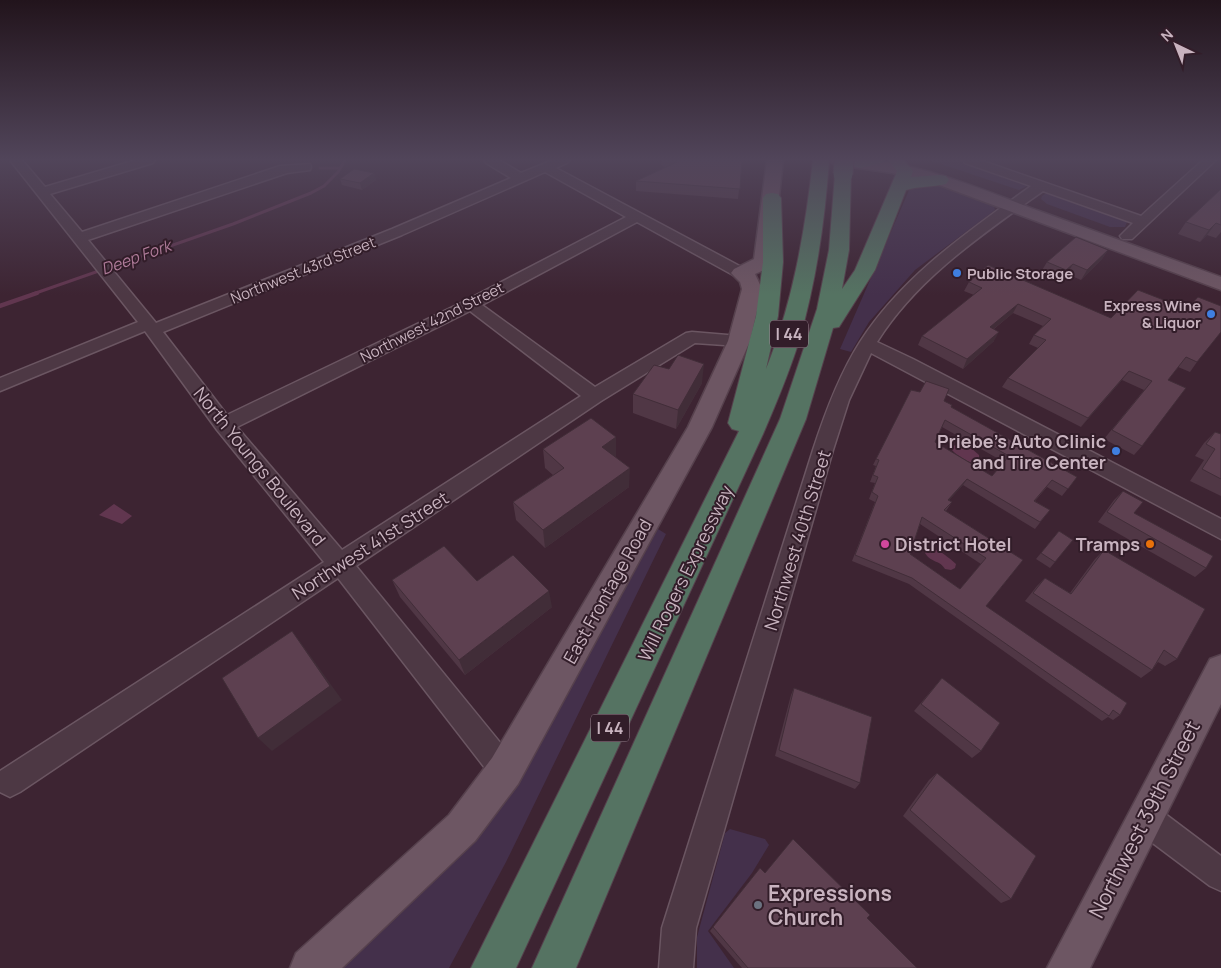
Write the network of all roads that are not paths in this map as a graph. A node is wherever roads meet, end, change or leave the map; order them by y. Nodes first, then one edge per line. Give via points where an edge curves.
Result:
1 (52, 205) edge
2 (177, 205) edge
3 (458, 205) edge
4 (617, 205) edge
5 (771, 205) edge
6 (772, 205) edge
7 (822, 205) edge
8 (836, 205) edge
9 (889, 205) edge
10 (1015, 205) edge
11 (1036, 205) edge
12 (1047, 205) edge
13 (1066, 205) edge
14 (1160, 205) edge
15 (638, 216) junction
16 (1142, 221) junction
17 (1064, 227) junction
18 (1127, 236) junction
19 (79, 238) junction
20 (1138, 255) junction
21 (1213, 268) edge
22 (741, 273) junction
23 (1221, 284) edge
24 (471, 304) junction
25 (150, 327) junction
26 (819, 340) junction
27 (739, 341) junction
28 (867, 344) junction
29 (0, 385) edge
30 (594, 396) junction
31 (224, 425) junction
32 (726, 488) junction
33 (1221, 530) edge
34 (341, 565) junction
35 (1221, 670) edge
36 (505, 771) junction
37 (10, 782) dead end
38 (1145, 818) junction
39 (1221, 875) edge
40 (312, 968) edge
41 (494, 968) edge
42 (554, 968) edge
43 (676, 968) edge
44 (1068, 968) edge

1 - 19 street, North Youngs Boulevard
2 - 19 street
3 - 25 street, Northwest 43rd Street
4 - 15 street
5 - 22 main road via 763,260
6 - 32 highway via 773,262 766,316
7 - 32 highway, Will Rogers Expressway / I 44 via 787,343 762,410
8 - 26 highway, Will Rogers Expressway / I 44 via 839,250
9 - 26 highway via 865,270
10 - 28 street, Northwest 40th Street via 923,275 888,314
11 - 17 main road
12 - 18 main road
13 - 16 street
14 - 16 street
15 - 22 street
15 - 24 street, Northwest 42nd Street
16 - 18 street
17 - 18 main road
17 - 20 main road
18 - 21 main road
19 - 25 street, North Youngs Boulevard
20 - 21 main road
20 - 23 main road
22 - 27 main road, East Frontage Road via 749,279 752,289
24 - 30 street
24 - 31 street, Northwest 42nd Street
25 - 29 street, Northwest 43rd Street
25 - 31 street, North Youngs Boulevard
26 - 42 highway, Will Rogers Expressway / I 44 via 793,419
27 - 30 street, Northwest 41st Street via 692,337
27 - 36 main road, East Frontage Road via 700,427
28 - 33 street
28 - 43 street, Northwest 40th Street via 843,395 797,537 679,928
30 - 34 street, Northwest 41st Street
31 - 34 street, North Youngs Boulevard
32 - 41 highway, Will Rogers Expressway / I 44
34 - 36 street, North Youngs Boulevard
34 - 37 street, Northwest 41st Street
35 - 38 main road, Northwest 39th Street
36 - 40 main road, East Frontage Road via 462,828
38 - 39 street
38 - 44 main road, Northwest 39th Street

